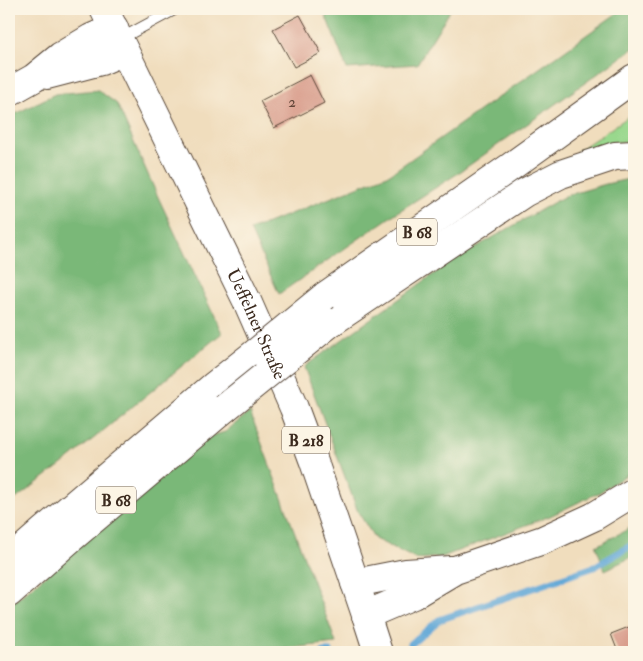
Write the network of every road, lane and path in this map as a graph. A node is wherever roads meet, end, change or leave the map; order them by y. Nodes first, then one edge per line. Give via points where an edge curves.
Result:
1 (176, 9) edge
2 (115, 32) edge
3 (634, 78) edge
4 (9, 92) edge
5 (634, 155) edge
6 (508, 168) junction
7 (330, 323) junction
8 (220, 397) junction
9 (634, 492) edge
10 (43, 530) junction
11 (9, 546) edge
12 (9, 561) edge
13 (455, 570) junction
14 (355, 583) junction
15 (9, 593) edge
16 (366, 615) junction
17 (378, 652) edge

1 - 2 lane
2 - 4 main road via 101,61 34,78
2 - 14 main road, Ueffelner Straße / B 218 via 248,301 314,462
3 - 6 main road, B 68
5 - 7 main road via 616,156 561,174 524,193
6 - 7 main road, B 68
6 - 8 main road, B 68, bridge via 325,296
7 - 8 main road, B 68, bridge
8 - 10 main road, B 68
8 - 15 main road, B 68
9 - 13 main road via 593,517 543,540
10 - 11 main road, B 68
10 - 12 main road, B 68
13 - 14 main road via 406,573
13 - 16 main road via 413,596
14 - 16 main road, Ueffelner Straße / B 218
16 - 17 main road, Ueffelner Straße

